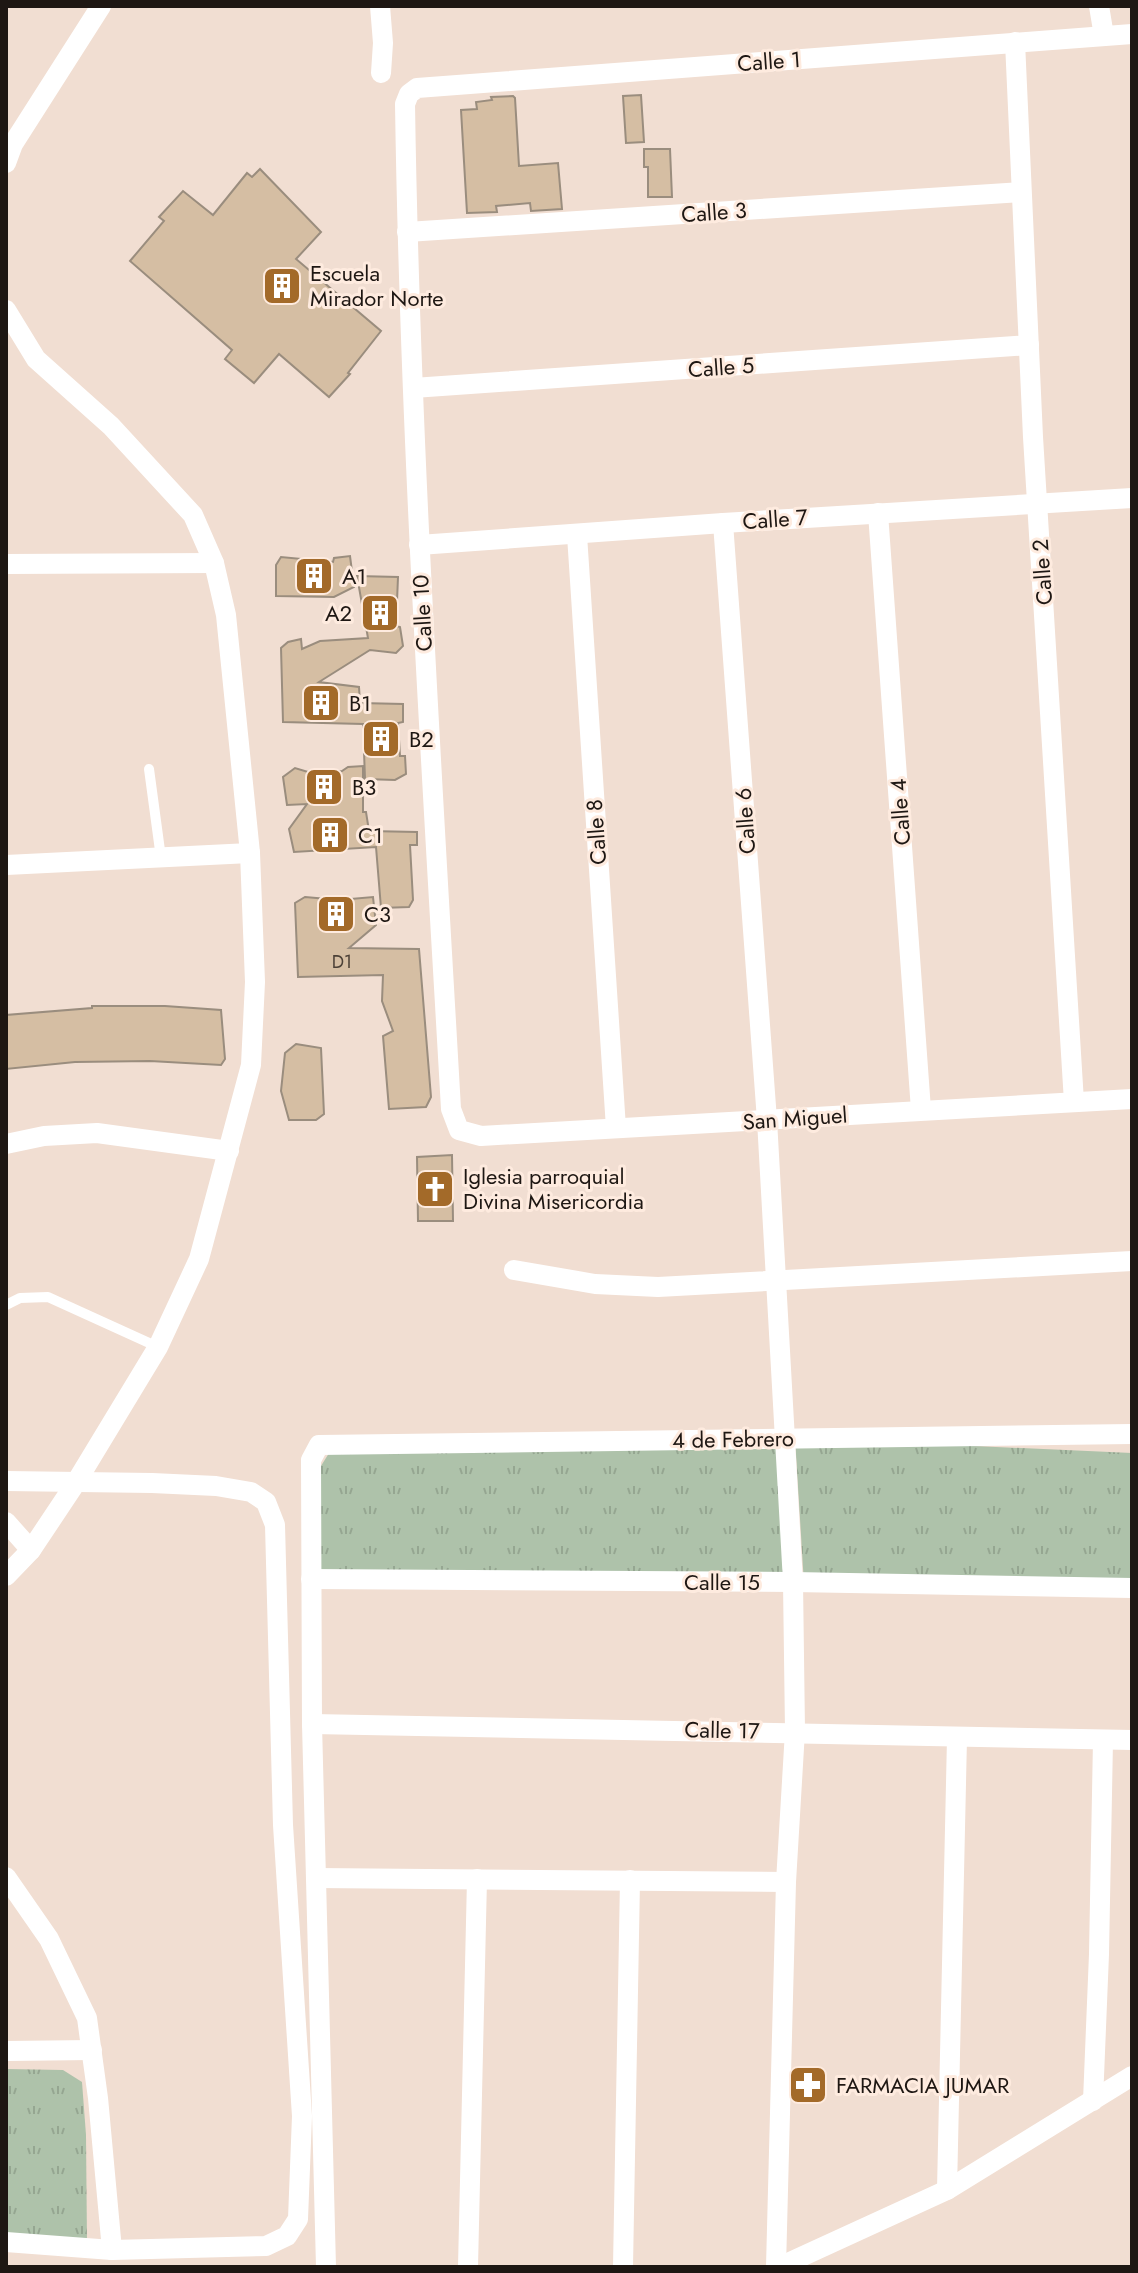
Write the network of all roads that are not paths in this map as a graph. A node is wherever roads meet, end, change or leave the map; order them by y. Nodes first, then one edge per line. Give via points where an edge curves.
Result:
1 (101, 6) edge
2 (380, 6) edge
3 (1099, 6) edge
4 (1132, 34) edge
5 (1104, 36) junction
6 (1015, 42) junction
7 (381, 73) dead end
8 (409, 94) joint
9 (6, 163) edge
10 (1021, 192) junction
11 (407, 232) junction
12 (6, 310) edge
13 (1029, 345) junction
14 (413, 388) junction
15 (1132, 498) edge
16 (1037, 503) junction
17 (878, 513) junction
18 (723, 523) junction
19 (577, 535) junction
20 (419, 545) junction
21 (214, 563) junction
22 (6, 564) edge
23 (149, 769) dead end
24 (250, 853) junction
25 (161, 858) junction
26 (6, 865) edge
27 (1132, 1099) edge
28 (1074, 1102) junction
29 (921, 1110) junction
30 (767, 1120) junction
31 (616, 1128) junction
32 (459, 1130) joint
33 (6, 1144) edge
34 (229, 1151) junction
35 (1132, 1261) edge
36 (514, 1270) dead end
37 (776, 1281) junction
38 (6, 1305) edge
39 (158, 1347) junction
40 (1132, 1434) edge
41 (786, 1438) junction
42 (6, 1481) edge
43 (75, 1484) junction
44 (6, 1522) edge
45 (31, 1550) junction
46 (6, 1576) edge
47 (311, 1579) junction
48 (793, 1582) junction
49 (1132, 1588) edge
50 (312, 1724) junction
51 (795, 1731) junction
52 (957, 1738) junction
53 (1103, 1740) junction
54 (1132, 1740) edge
55 (6, 1877) edge
56 (317, 1878) junction
57 (477, 1879) junction
58 (630, 1880) junction
59 (786, 1882) junction
60 (92, 2050) junction
61 (6, 2051) edge
62 (1132, 2076) edge
63 (1093, 2101) junction
64 (947, 2190) junction
65 (6, 2242) edge
66 (112, 2250) junction
67 (326, 2267) edge
68 (468, 2267) edge
69 (623, 2267) edge
70 (778, 2267) edge

1 - 9 street
2 - 7 street
3 - 5 street
4 - 5 street, Calle 1
5 - 6 street, Calle 1
6 - 8 street, Calle 1 via 417,88
6 - 10 street, Calle 2
8 - 11 street, Calle 10
10 - 11 street, Calle 3
10 - 13 street, Calle 2
11 - 14 street, Calle 10
12 - 21 street via 36,359 111,426 193,515
13 - 14 street, Calle 5
13 - 16 street, Calle 2
14 - 20 street, Calle 10
15 - 16 street, Calle 7
16 - 17 street, Calle 7
16 - 28 street, Calle 2
17 - 18 street, Calle 7
17 - 29 street, Calle 4
18 - 19 street, Calle 7
18 - 30 street, Calle 6
19 - 20 street, Calle 7
19 - 31 street, Calle 8
20 - 32 street, Calle 10 via 451,1109
21 - 22 street
21 - 24 street via 226,615
23 - 25 lane
24 - 25 street
24 - 34 street via 255,982 251,1065
25 - 26 street
27 - 28 street, San Miguel
28 - 29 street, San Miguel
29 - 30 street, San Miguel
30 - 31 street, San Miguel
30 - 37 street, Calle 6
31 - 32 street, San Miguel via 481,1136
33 - 34 street via 97,1133
34 - 39 street via 199,1259
35 - 37 street
36 - 37 street via 595,1284 658,1287
37 - 41 street, Calle 6
38 - 39 lane via 20,1298 48,1297
39 - 43 street
40 - 41 street, 4 de Febrero
41 - 47 street, 4 de Febrero via 319,1445 311,1460
41 - 48 street, Calle 6
42 - 43 street
43 - 45 street
43 - 66 street via 152,1483 251,1492 266,1502 275,1525 283,1825 302,2116 298,2219 287,2236 266,2246
44 - 45 street
45 - 46 street
47 - 48 street, Calle 15
47 - 50 street
48 - 49 street, Calle 15
48 - 51 street, Calle 6
50 - 51 street, Calle 17
50 - 56 street
51 - 52 street, Calle 17
51 - 59 street, Calle 6
52 - 53 street, Calle 17
52 - 64 street
53 - 54 street, Calle 17
53 - 63 street
55 - 60 street via 49,1939 87,2018
56 - 57 street
56 - 67 street
57 - 58 street
57 - 68 street
58 - 59 street
58 - 69 street
59 - 70 street, Calle 6
60 - 61 street
60 - 66 street
62 - 63 street
63 - 64 street
64 - 70 street
65 - 66 street

